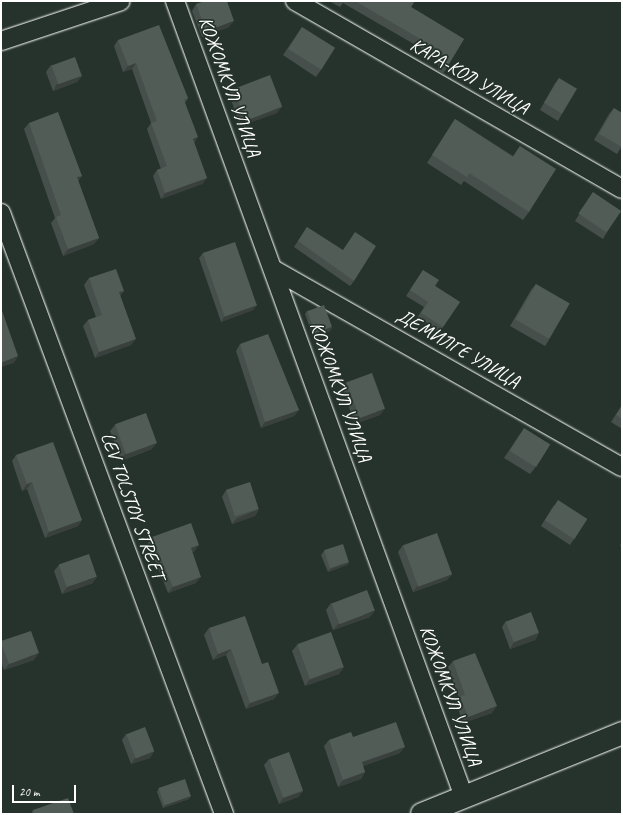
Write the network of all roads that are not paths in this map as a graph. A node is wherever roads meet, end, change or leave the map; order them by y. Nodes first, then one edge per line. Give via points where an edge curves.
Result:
1 (121, 1) edge
2 (175, 1) edge
3 (295, 1) edge
4 (1, 41) edge
5 (622, 189) edge
6 (1, 213) edge
7 (273, 269) junction
8 (622, 467) edge
9 (622, 732) edge
10 (464, 797) junction
11 (224, 814) edge
12 (422, 814) edge

1 - 4 street
2 - 7 street, КОЖОМКУЛ УЛИЦА
3 - 5 street, КАРА-КОЛ УЛИЦА
6 - 11 street, LEV TOLSTOY STREET
7 - 8 street, ДЕМИЛГЕ УЛИЦА
7 - 10 street, КОЖОМКУЛ УЛИЦА
9 - 10 street
10 - 12 street

